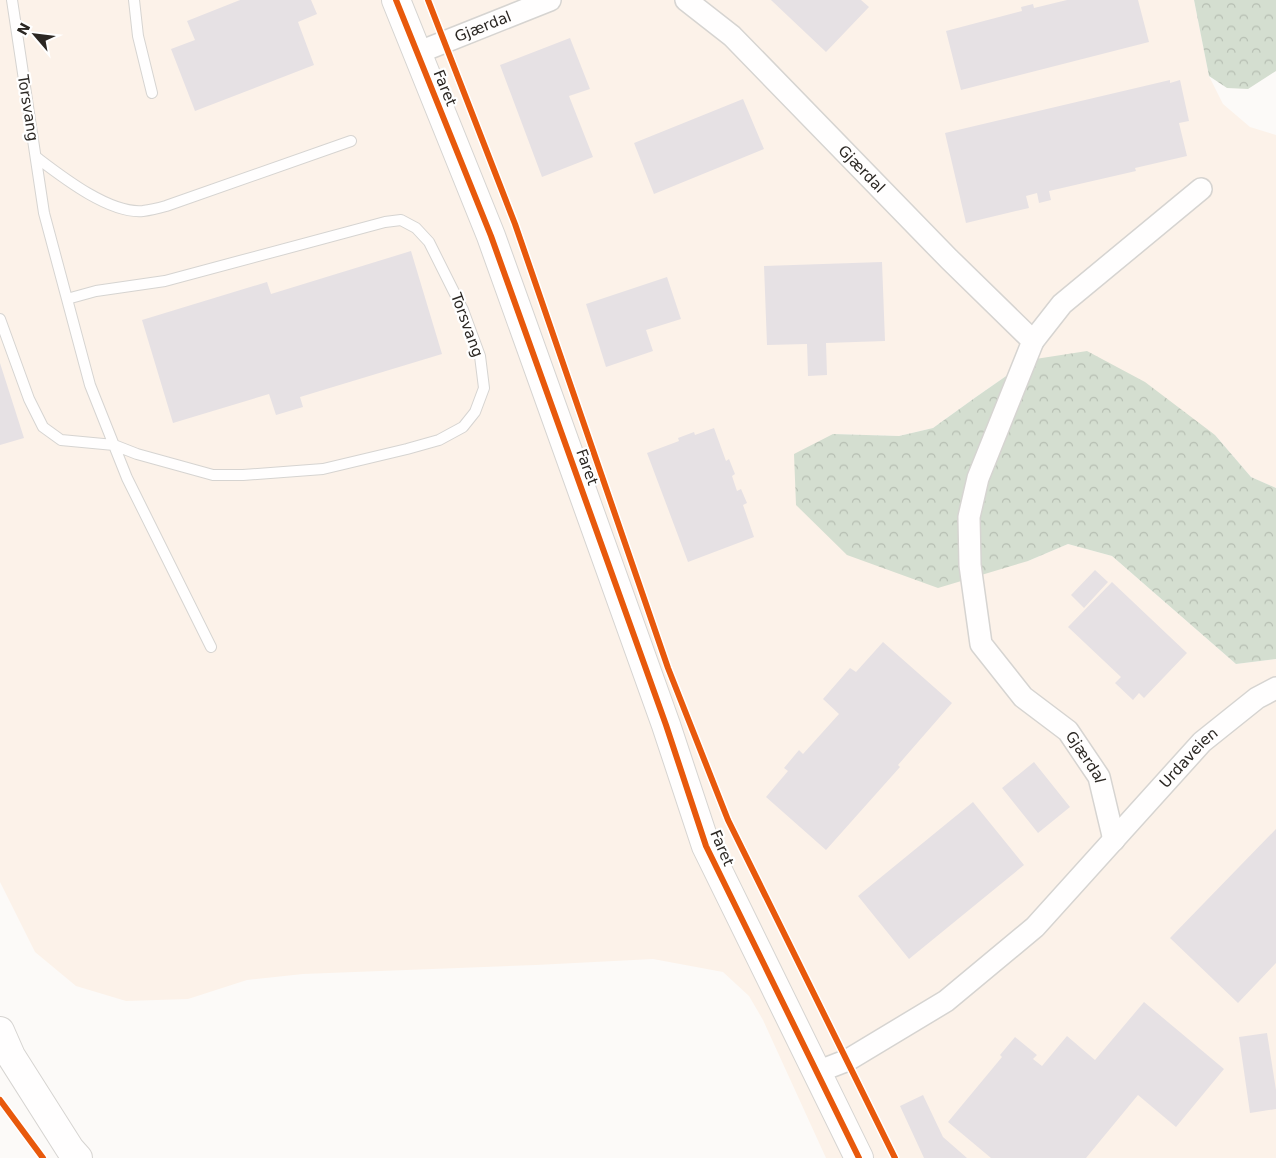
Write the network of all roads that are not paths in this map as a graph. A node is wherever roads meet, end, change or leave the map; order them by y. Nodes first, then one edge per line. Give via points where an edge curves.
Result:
1 (12, 0) edge
2 (134, 0) edge
3 (396, 0) edge
4 (550, 0) edge
5 (686, 0) edge
6 (417, 53) junction
7 (152, 93) dead end
8 (351, 141) dead end
9 (36, 157) junction
10 (1201, 189) dead end
11 (67, 299) junction
12 (0, 319) edge
13 (1033, 341) junction
14 (114, 445) junction
15 (211, 647) dead end
16 (1276, 688) edge
17 (1114, 840) junction
18 (0, 1031) edge
19 (6, 1056) edge
20 (817, 1072) junction
21 (78, 1158) edge
22 (859, 1158) edge

1 - 9 lane, Torsvang
2 - 7 lane via 138,36
3 - 6 street, Faret
4 - 6 street, Gjærdal
5 - 13 street, Gjærdal via 732,36
6 - 20 street, Faret via 491,236 706,846
8 - 9 lane, Torsvang via 141,212 97,199
9 - 11 lane, Torsvang via 44,213
10 - 13 street, Gjærdal via 1062,304
11 - 14 lane, Torsvang via 90,385
11 - 14 lane, Torsvang via 96,291 165,281 401,220 416,228 429,242 463,310 480,356 484,388 475,412 463,427 438,440 407,449 323,468 213,475
12 - 14 lane, Torsvang via 29,399 43,427 61,440
13 - 17 street, Gjærdal via 978,478 969,517 970,565 981,644 1023,697 1068,731 1099,778
14 - 15 lane, Torsvang via 127,478
16 - 17 street, Urdaveien via 1257,698 1202,742
17 - 20 street via 1036,927 946,1002 848,1060
18 - 19 street
19 - 21 street
20 - 22 street, Faret

